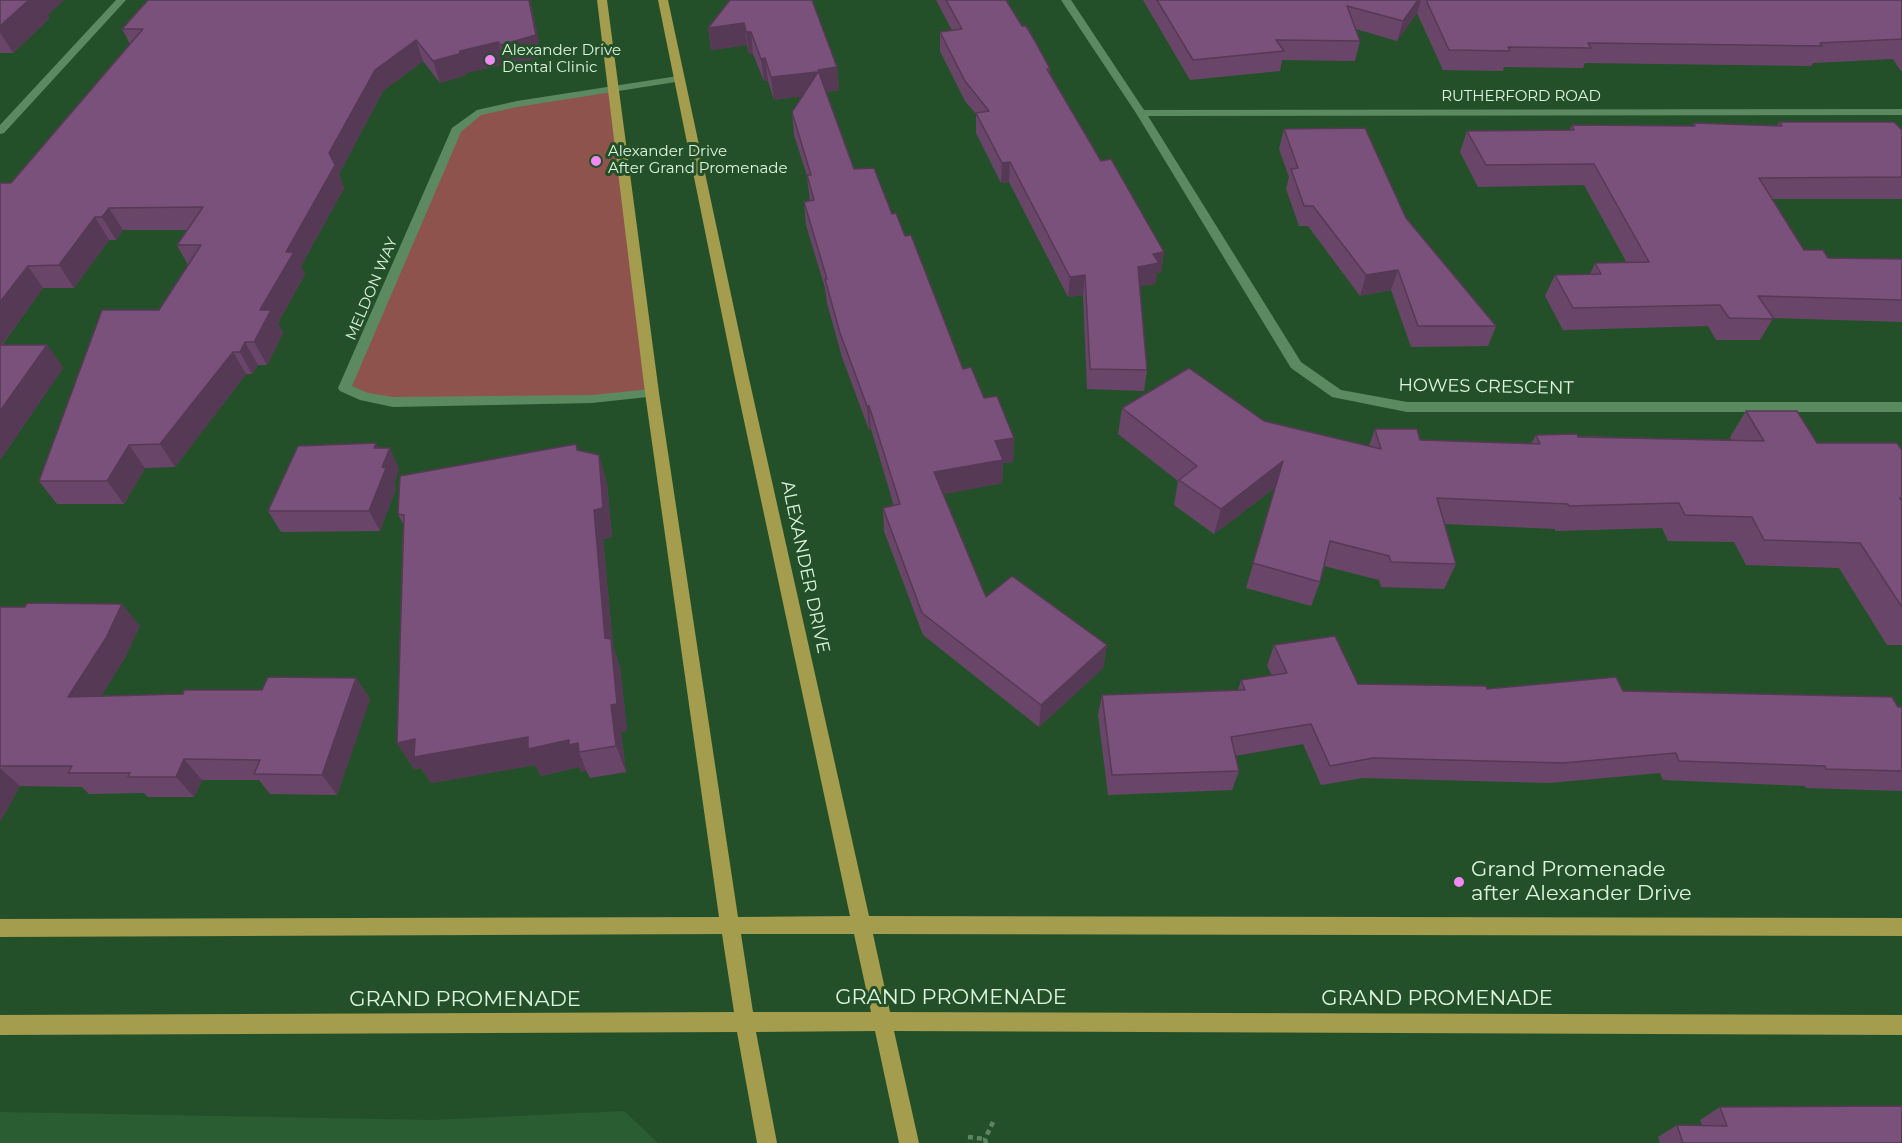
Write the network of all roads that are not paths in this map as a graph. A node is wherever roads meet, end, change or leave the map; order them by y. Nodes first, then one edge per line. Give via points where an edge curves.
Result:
1 (121, 0) edge
2 (602, 0) edge
3 (663, 0) edge
4 (1065, 0) edge
5 (678, 79) junction
6 (613, 90) junction
7 (1902, 112) edge
8 (1141, 113) junction
9 (5, 121) edge
10 (0, 131) edge
11 (652, 393) junction
12 (1902, 407) edge
13 (730, 926) junction
14 (861, 926) junction
15 (1902, 927) edge
16 (0, 928) edge
17 (881, 1021) junction
18 (745, 1023) junction
19 (0, 1025) edge
20 (1902, 1025) edge
21 (767, 1143) edge
22 (909, 1143) edge

1 - 9 street
2 - 6 main road
3 - 5 main road, ALEXANDER DRIVE
4 - 8 street, HOWES CRESCENT
5 - 6 street, MELDON WAY
5 - 14 main road, ALEXANDER DRIVE
6 - 11 main road
6 - 11 street, MELDON WAY via 477,113 456,130 345,388 365,397 393,402 592,399
7 - 8 street, RUTHERFORD ROAD
8 - 12 street, HOWES CRESCENT via 1296,364 1337,394 1407,407
9 - 10 street
11 - 13 main road
13 - 14 main road
13 - 16 main road
13 - 18 main road
14 - 15 main road
14 - 17 main road, ALEXANDER DRIVE
17 - 18 main road, GRAND PROMENADE
17 - 20 main road, GRAND PROMENADE
17 - 22 main road, ALEXANDER DRIVE
18 - 19 main road, GRAND PROMENADE
18 - 21 main road

